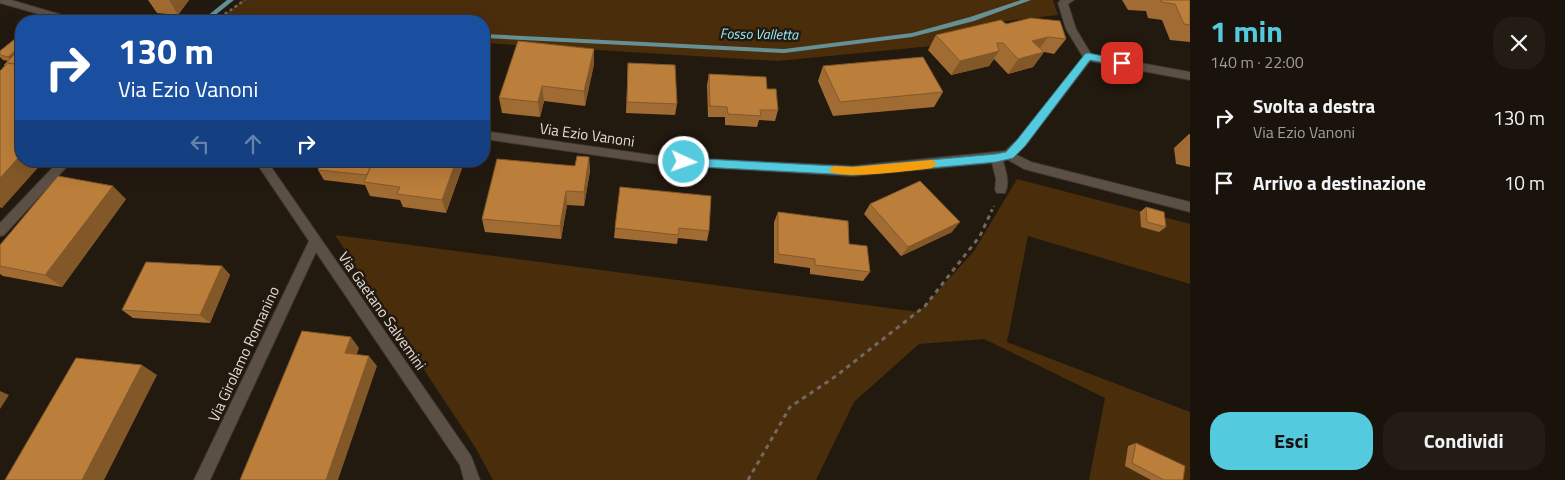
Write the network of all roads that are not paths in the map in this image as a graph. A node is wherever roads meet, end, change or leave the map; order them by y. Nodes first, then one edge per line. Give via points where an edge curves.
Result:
1 (0, 0) edge
2 (1069, 0) edge
3 (52, 15) edge
4 (1088, 57) junction
5 (1190, 76) edge
6 (490, 136) edge
7 (1009, 155) junction
8 (996, 158) junction
9 (60, 167) edge
10 (265, 167) edge
11 (1001, 190) road end
12 (1190, 207) edge
13 (0, 231) edge
14 (315, 242) junction
15 (202, 480) edge
16 (472, 480) edge

1 - 3 street
2 - 4 street via 1063,3 1071,28
4 - 5 street
4 - 7 street
6 - 8 street, Via Ezio Vanoni via 665,161 853,171
7 - 8 street, Via Ezio Vanoni
7 - 12 street via 1028,166
8 - 11 street via 1002,179
9 - 13 street
10 - 14 street, Via Gaetano Salvemini
14 - 15 street, Via Girolamo Romanino
14 - 16 street, Via Gaetano Salvemini via 466,461

